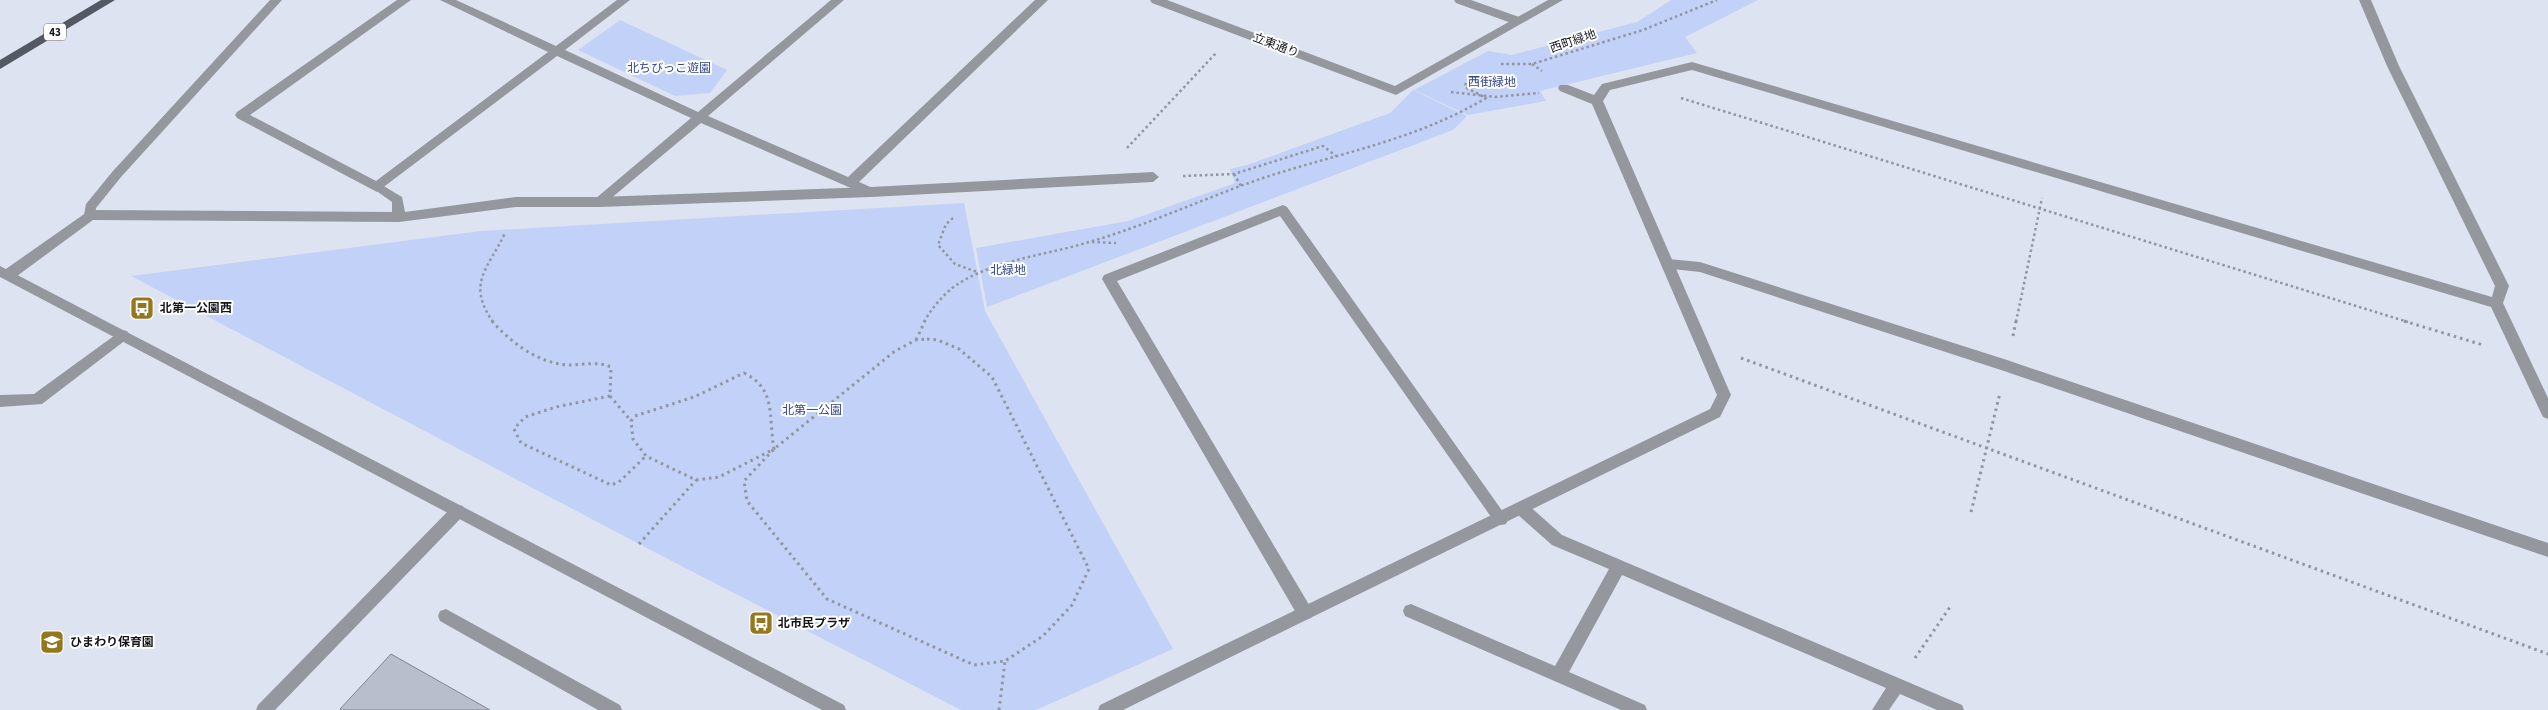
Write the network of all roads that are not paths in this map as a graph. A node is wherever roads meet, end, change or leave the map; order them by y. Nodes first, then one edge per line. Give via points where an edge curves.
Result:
1 (109, 0) edge
2 (276, 0) edge
3 (405, 0) edge
4 (446, 0) edge
5 (624, 0) edge
6 (838, 0) edge
7 (1042, 0) edge
8 (1156, 0) edge
9 (1460, 0) edge
10 (1557, 0) edge
11 (2365, 0) edge
12 (1518, 21) junction
13 (558, 51) junction
14 (0, 65) edge
15 (1564, 88) road end
16 (1597, 100) junction
17 (699, 117) junction
18 (1152, 177) road end
19 (850, 183) junction
20 (378, 186) junction
21 (871, 192) junction
22 (599, 202) junction
23 (90, 215) junction
24 (399, 217) junction
25 (1668, 264) junction
26 (4, 273) edge
27 (2496, 303) junction
28 (122, 335) junction
29 (0, 401) edge
30 (2548, 413) edge
31 (1522, 509) junction
32 (458, 511) junction
33 (1501, 519) junction
34 (2548, 550) edge
35 (1619, 566) junction
36 (1411, 611) dead end
37 (1305, 613) junction
38 (446, 616) dead end
39 (1558, 675) junction
40 (1897, 685) junction
41 (264, 710) edge
42 (614, 710) edge
43 (838, 710) edge
44 (1106, 710) edge
45 (1639, 710) edge
46 (1880, 710) edge
47 (1956, 710) edge

1 - 14 main road, 43
2 - 23 street via 118,174 90,207
3 - 20 street via 241,115
4 - 13 street
5 - 13 street
6 - 17 street
7 - 19 street
8 - 12 street, 立東通り via 1396,91
9 - 12 street
10 - 12 street
11 - 27 street via 2393,66 2502,286
13 - 17 street
13 - 20 street
15 - 16 street
16 - 25 street
16 - 27 street via 1606,87 1692,66
17 - 19 street
17 - 22 street
18 - 21 street
19 - 21 street
20 - 24 street via 398,200
21 - 22 street
22 - 24 street via 516,202
23 - 24 street
23 - 26 street
25 - 31 street via 1724,395 1715,413
25 - 34 street via 1700,267 1867,321
26 - 28 street
27 - 30 street
28 - 29 street via 37,400
28 - 32 street
31 - 33 street
31 - 35 street via 1557,540
32 - 41 street
32 - 43 street
33 - 37 street
33 - 37 street via 1283,210 1109,279
35 - 39 street
35 - 40 street
36 - 39 street
37 - 44 street
38 - 42 street
39 - 45 street
40 - 46 street
40 - 47 street

